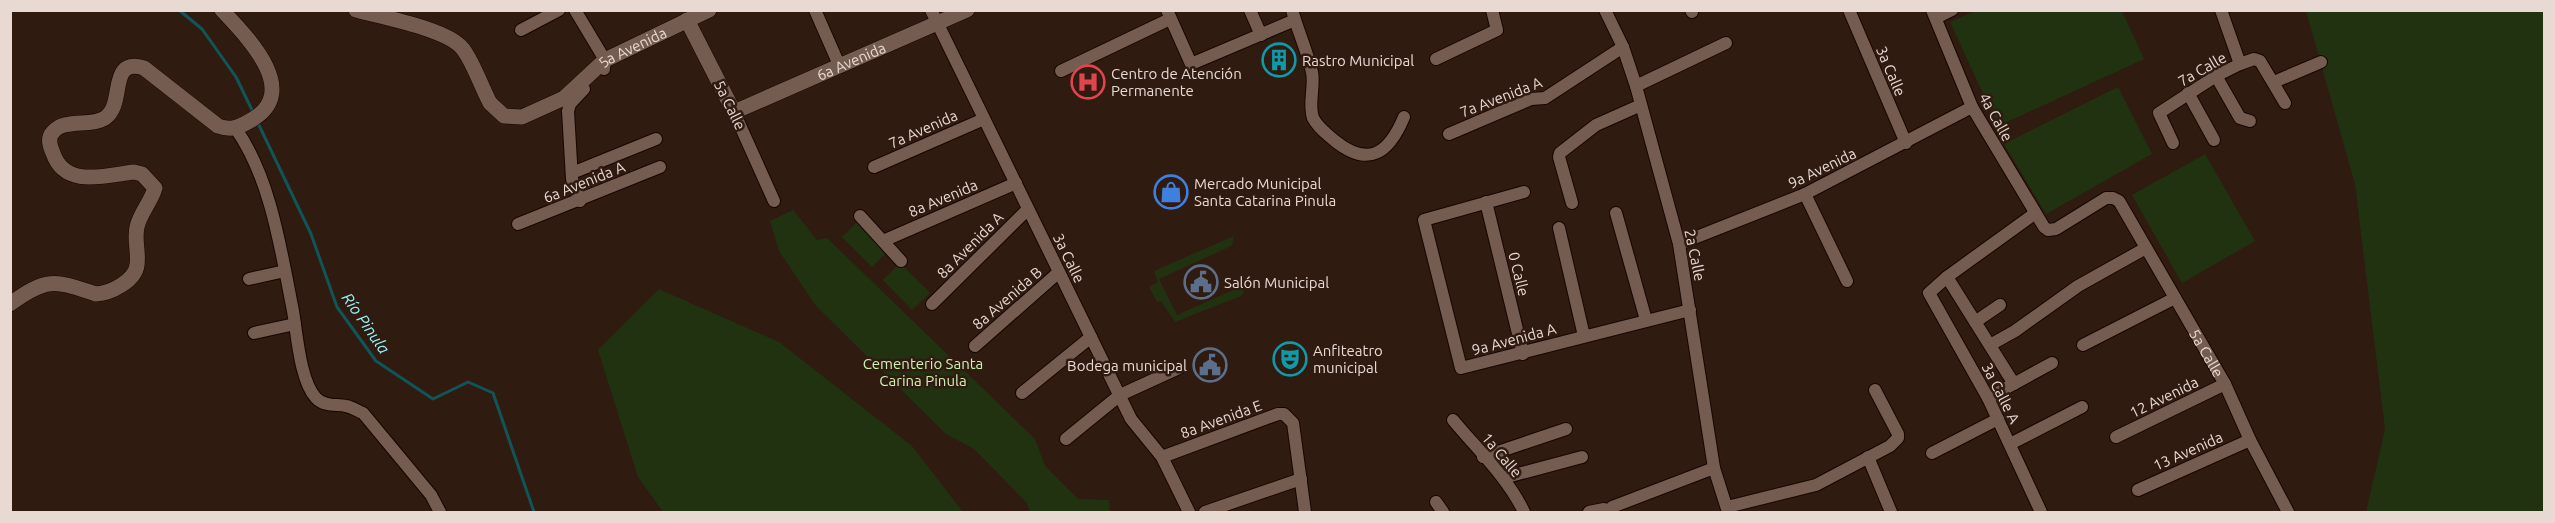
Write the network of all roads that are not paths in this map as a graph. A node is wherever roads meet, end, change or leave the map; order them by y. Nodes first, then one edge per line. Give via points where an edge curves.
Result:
1 (222, 10) edge
2 (356, 10) edge
3 (559, 10) edge
4 (575, 10) edge
5 (709, 10) edge
6 (815, 10) edge
7 (967, 10) edge
8 (1250, 10) edge
9 (1492, 10) edge
10 (1605, 10) edge
11 (1849, 10) edge
12 (1952, 10) edge
13 (2221, 10) edge
14 (1934, 14) edge
15 (684, 15) edge
16 (1168, 15) edge
17 (1293, 16) edge
18 (935, 17) edge
19 (521, 30) dead end
20 (1261, 35) junction
21 (1726, 43) dead end
22 (1623, 47) junction
23 (1437, 58) dead end
24 (605, 60) junction
25 (2321, 62) dead end
26 (2240, 64) junction
27 (840, 67) junction
28 (1061, 71) dead end
29 (2216, 76) junction
30 (2274, 82) junction
31 (1636, 86) junction
32 (2188, 93) junction
33 (2285, 103) dead end
34 (1641, 105) junction
35 (1972, 107) junction
36 (734, 112) junction
37 (1404, 117) dead end
38 (984, 119) junction
39 (2250, 121) dead end
40 (241, 126) junction
41 (1449, 134) dead end
42 (656, 139) dead end
43 (2214, 140) dead end
44 (1906, 143) junction
45 (2173, 143) dead end
46 (660, 167) dead end
47 (874, 167) dead end
48 (572, 173) junction
49 (1016, 183) junction
50 (1524, 192) dead end
51 (1805, 194) junction
52 (580, 201) junction
53 (774, 201) dead end
54 (1486, 202) junction
55 (1572, 203) dead end
56 (1028, 208) junction
57 (1616, 213) dead end
58 (2034, 214) junction
59 (860, 216) dead end
60 (518, 224) dead end
61 (1559, 228) dead end
62 (2048, 230) joint
63 (883, 241) junction
64 (1679, 244) junction
65 (2146, 248) junction
66 (901, 261) dead end
67 (285, 271) junction
68 (1059, 272) junction
69 (1947, 277) junction
70 (249, 279) dead end
71 (1847, 281) dead end
72 (2175, 298) junction
73 (10, 304) edge
74 (932, 304) dead end
75 (2000, 305) dead end
76 (1690, 310) junction
77 (1646, 320) junction
78 (1976, 322) junction
79 (295, 324) junction
80 (254, 333) dead end
81 (1584, 336) junction
82 (1091, 337) junction
83 (1990, 345) junction
84 (2084, 345) dead end
85 (975, 346) dead end
86 (1523, 354) junction
87 (2052, 363) dead end
88 (1179, 368) dead end
89 (2014, 384) junction
90 (2225, 384) junction
91 (1875, 390) dead end
92 (1022, 393) dead end
93 (1120, 395) junction
94 (1988, 398) junction
95 (2082, 407) dead end
96 (1998, 419) junction
97 (1453, 420) dead end
98 (1566, 429) dead end
99 (2116, 437) dead end
100 (1066, 439) dead end
101 (2250, 440) junction
102 (2010, 444) junction
103 (1932, 453) dead end
104 (1162, 457) junction
105 (1483, 457) junction
106 (1582, 457) dead end
107 (1868, 457) junction
108 (1714, 468) junction
109 (1503, 478) junction
110 (1301, 479) junction
111 (2138, 490) dead end
112 (1727, 510) edge
113 (2040, 512) edge
114 (440, 513) edge
115 (1189, 513) edge
116 (1205, 513) edge
117 (1305, 513) edge
118 (1524, 513) edge
119 (1589, 513) edge
120 (1892, 513) edge
121 (2288, 513) edge

1 - 40 street via 266,65 269,102 263,113
2 - 24 street, 5a Avenida via 453,39 463,49 490,103 504,116 522,117 564,98
3 - 19 street
4 - 24 street
5 - 15 street, 5a Avenida
6 - 27 street
7 - 18 street, 6a Avenida
8 - 20 street
9 - 23 street via 1498,29
10 - 22 street, 2a Calle
11 - 44 street, 3a Calle
12 - 14 street
13 - 26 street, 7a Calle
14 - 35 street, 4a Calle
15 - 24 street, 5a Avenida
15 - 36 street, 5a Calle
16 - 20 street via 1191,64
16 - 28 street
17 - 20 street
17 - 37 street via 1312,74 1311,109 1320,129 1347,150 1364,156 1392,142
18 - 27 street, 6a Avenida
18 - 38 street, 3a Calle
21 - 31 street
22 - 31 street, 2a Calle
22 - 41 street, 7a Avenida A via 1545,98 1531,99
24 - 48 street via 604,71 574,98 568,111
25 - 30 street
26 - 29 street, 7a Calle
26 - 30 street via 2260,61
27 - 36 street, 6a Avenida
29 - 32 street, 7a Calle
29 - 39 street via 2241,118
30 - 33 street
31 - 34 street, 2a Calle
32 - 43 street
32 - 45 street, 7a Calle via 2159,113
34 - 55 street via 1596,125 1559,155
34 - 64 street, 2a Calle
35 - 44 street, 9a Avenida
35 - 58 street, 4a Calle
36 - 53 street, 5a Calle
38 - 47 street, 7a Avenida
38 - 49 street, 3a Calle
40 - 67 street via 259,171
40 - 73 street via 228,130 218,126 144,68 125,69 109,115 93,123 60,126 52,132 49,142 58,164 69,174 82,177 134,172 142,174 155,188 137,224 135,273 102,294 61,282 47,284
42 - 48 street
44 - 51 street, 9a Avenida
46 - 52 street, 6a Avenida A
48 - 52 street
49 - 56 street, 3a Calle
49 - 63 street, 8a Avenida
50 - 54 street
51 - 64 street, 9a Avenida
51 - 71 street
52 - 60 street, 6a Avenida A
54 - 86 street, 0 Calle
54 - 86 street, 9a Avenida A via 1425,219 1460,367
56 - 68 street, 3a Calle
56 - 74 street, 8a Avenida A
57 - 77 street
58 - 62 street, 4a Calle
58 - 69 street
59 - 63 street
61 - 81 street
62 - 65 street, 5a Calle via 2106,198 2116,198
63 - 66 street
64 - 76 street, 2a Calle
65 - 72 street, 5a Calle
65 - 83 street via 2078,286
67 - 70 street
67 - 79 street
68 - 82 street, 3a Calle
68 - 85 street, 8a Avenida B
69 - 78 street
69 - 94 street, 3a Calle A via 1930,291
72 - 84 street
72 - 90 street, 5a Calle
75 - 78 street
76 - 77 street, 9a Avenida A
76 - 108 street, 2a Calle
77 - 81 street, 9a Avenida A
78 - 83 street
79 - 80 street
79 - 114 street via 312,393 326,404 348,406 363,413 431,495
81 - 86 street, 9a Avenida A
82 - 92 street
82 - 93 street, 3a Calle
83 - 89 street
87 - 89 street
88 - 93 street
89 - 94 street
90 - 99 street, 12 Avenida
90 - 101 street, 5a Calle
91 - 107 street via 1898,438
93 - 100 street
93 - 104 street, 3a Calle via 1131,419
94 - 96 street, 3a Calle A
95 - 102 street
96 - 102 street, 3a Calle A
96 - 103 street
97 - 105 street, 1a Calle
98 - 105 street
101 - 111 street, 13 Avenida
101 - 121 street, 5a Calle
102 - 113 street, 3a Calle A
104 - 110 street, 8a Avenida E via 1278,414 1293,423
104 - 115 street, 3a Calle
105 - 109 street, 1a Calle
106 - 109 street
107 - 112 street via 1816,485
107 - 120 street
108 - 112 street, 2a Calle
108 - 119 street
109 - 118 street, 1a Calle
110 - 116 street
110 - 117 street

